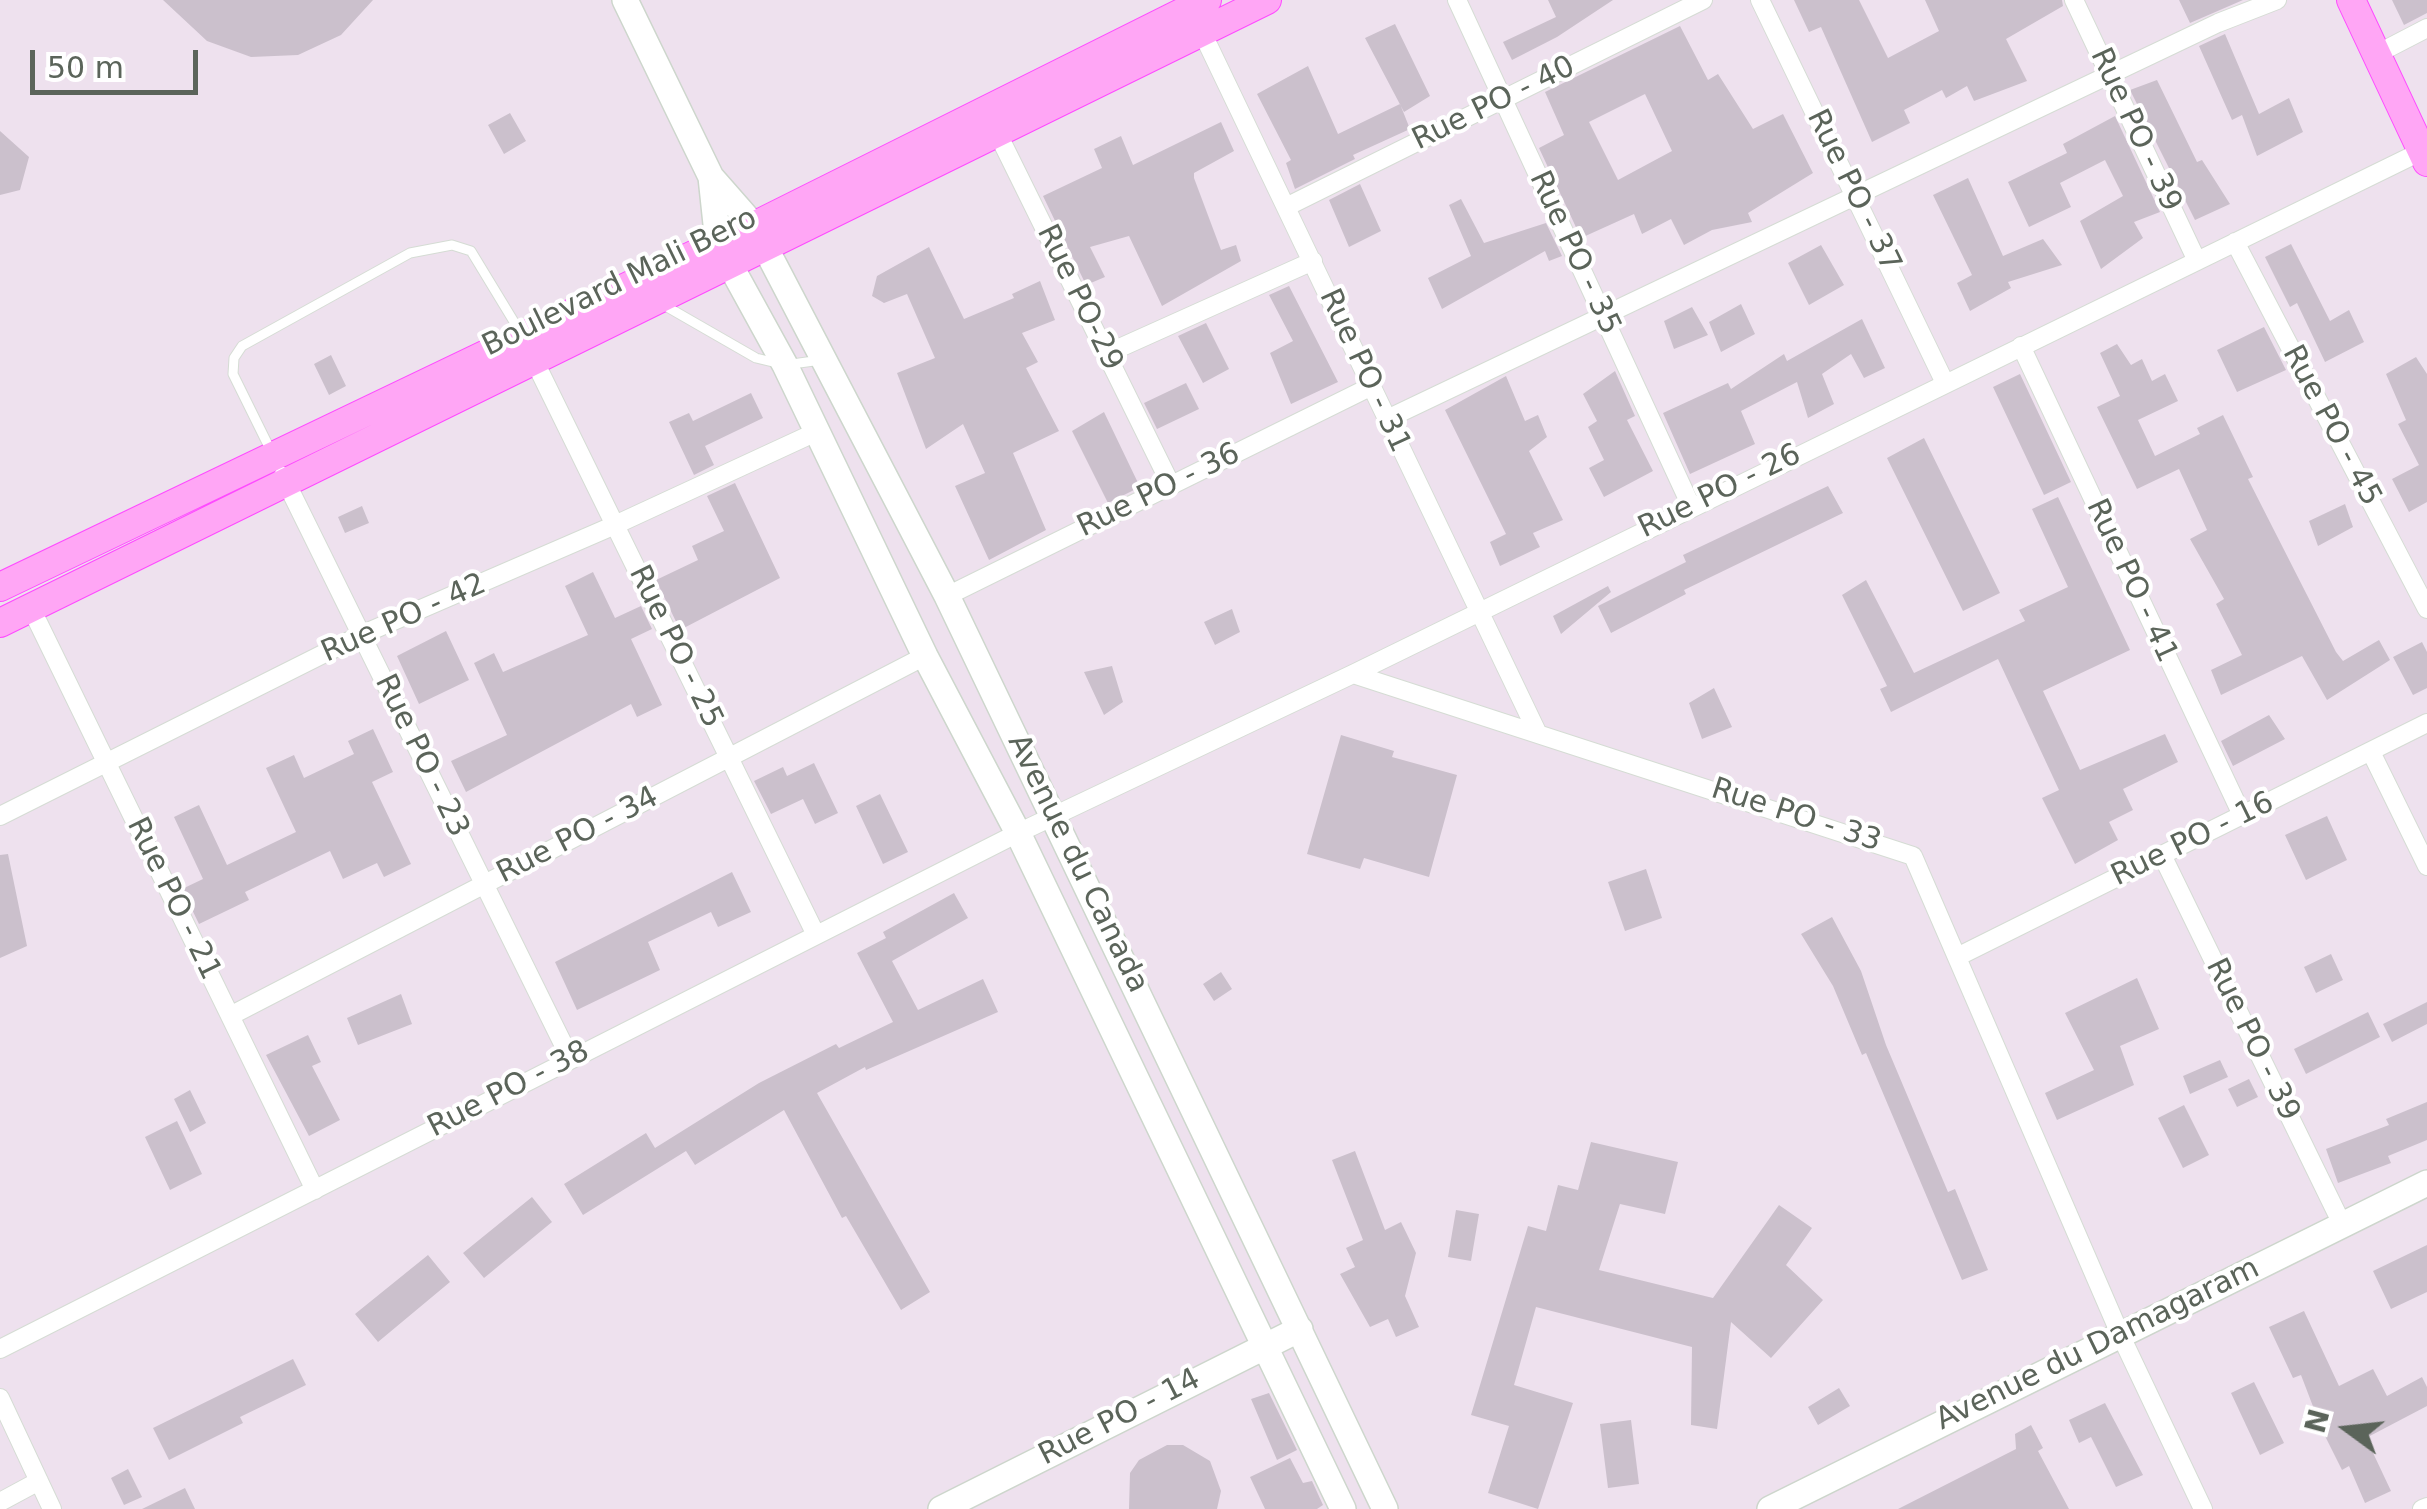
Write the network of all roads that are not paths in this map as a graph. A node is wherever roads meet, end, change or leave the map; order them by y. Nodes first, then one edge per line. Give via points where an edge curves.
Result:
1 (624, 0) edge
2 (1268, 0) edge
3 (1457, 0) edge
4 (1703, 0) edge
5 (1760, 0) edge
6 (2074, 0) edge
7 (2277, 0) edge
8 (2351, 0) edge
9 (1200, 14) edge
10 (2427, 28) edge
11 (2375, 55) junction
12 (2109, 76) junction
13 (1503, 100) junction
14 (992, 122) junction
15 (2424, 157) edge
16 (711, 177) junction
17 (1858, 198) junction
18 (1286, 207) junction
19 (760, 237) junction
20 (2235, 242) junction
21 (724, 254) junction
22 (1312, 261) junction
23 (2197, 261) junction
24 (655, 300) junction
25 (1604, 317) junction
26 (2021, 346) junction
27 (528, 347) junction
28 (1106, 354) junction
29 (826, 359) junction
30 (785, 365) junction
31 (1945, 383) junction
32 (1372, 386) junction
33 (1387, 419) junction
34 (814, 433) junction
35 (272, 453) junction
36 (286, 483) junction
37 (1171, 486) junction
38 (1691, 506) junction
39 (616, 526) junction
40 (0, 587) edge
41 (947, 596) junction
42 (31, 608) junction
43 (1478, 610) junction
44 (2427, 610) edge
45 (0, 623) edge
46 (361, 635) junction
47 (925, 656) junction
48 (1354, 674) junction
49 (2427, 723) edge
50 (1538, 734) junction
51 (2370, 752) junction
52 (729, 757) junction
53 (108, 766) junction
54 (2242, 815) junction
55 (0, 816) edge
56 (1054, 816) junction
57 (1018, 832) junction
58 (2162, 855) junction
59 (2427, 866) edge
60 (484, 884) junction
61 (816, 935) junction
62 (1959, 956) junction
63 (230, 1016) junction
64 (570, 1058) junction
65 (2427, 1183) edge
66 (315, 1190) junction
67 (2342, 1224) junction
68 (1300, 1330) junction
69 (2120, 1334) junction
70 (1264, 1344) junction
71 (0, 1349) edge
72 (0, 1398) edge
73 (39, 1481) junction
74 (0, 1502) edge
75 (52, 1509) edge
76 (941, 1509) edge
77 (1343, 1509) edge
78 (1386, 1509) edge
79 (1770, 1509) edge
80 (2203, 1509) edge

1 - 16 street
2 - 9 main road, Boulevard Mali Bero
3 - 13 street, Rue PO - 35
4 - 13 street, Rue PO - 40
5 - 17 street, Rue PO - 37
6 - 12 street, Rue PO - 39
7 - 12 street
8 - 11 main road
9 - 14 main road, Boulevard Mali Bero
9 - 18 street, Rue PO - 31
10 - 11 street
11 - 15 main road
12 - 17 street
12 - 23 street, Rue PO - 39
13 - 18 street, Rue PO - 40
13 - 25 street, Rue PO - 35
14 - 19 main road, Boulevard Mali Bero
14 - 28 street, Rue PO-29
15 - 20 street, Rue PO - 26
16 - 19 street, Avenue du Canada
16 - 21 street
17 - 25 street
17 - 31 street, Rue PO - 37
18 - 22 street, Rue PO - 31
19 - 21 main road, Boulevard Mali Bero
19 - 29 street, Avenue du Canada
20 - 23 street, Rue PO - 26
20 - 44 street, Rue PO - 45
21 - 24 main road, Boulevard Mali Bero
21 - 27 main road, Boulevard Mali Bero
21 - 30 street, Avenue du Canada
22 - 28 street
22 - 32 street, Rue PO - 31
23 - 26 street, Rue PO - 26
24 - 27 main road, Boulevard Mali Bero
24 - 30 lane via 736,350
25 - 33 street
25 - 38 street, Rue PO - 35
26 - 31 street, Rue PO - 26
26 - 54 street, Rue PO - 41
27 - 35 main road, Boulevard Mali Bero
27 - 35 lane via 470,251 452,245 410,252 242,346 232,374
27 - 36 main road, Boulevard Mali Bero
27 - 39 street, Rue PO - 25
28 - 37 street, Rue PO-29
29 - 30 lane
29 - 41 street, Avenue du Canada
30 - 34 street, Avenue du Canada
31 - 38 street, Rue PO - 26
32 - 33 street, Rue PO - 31
32 - 37 street, Rue PO - 36
33 - 43 street, Rue PO - 31
34 - 39 street, Rue PO - 42
34 - 47 street, Avenue du Canada
35 - 36 street, Rue PO - 23
35 - 40 main road, Boulevard Mali Bero
36 - 42 main road, Boulevard Mali Bero
36 - 46 street, Rue PO - 23
37 - 41 street, Rue PO - 36
38 - 43 street, Rue PO - 26
39 - 46 street, Rue PO - 42
39 - 52 street, Rue PO - 25
41 - 56 street, Avenue du Canada
42 - 45 main road, Boulevard Mali Bero
42 - 53 street, Rue PO - 21
43 - 48 street, Rue PO - 26
43 - 50 street, Rue PO - 31
46 - 53 street, Rue PO - 42
46 - 60 street, Rue PO - 23
47 - 52 street, Rue PO - 34
47 - 57 street, Avenue du Canada
48 - 50 street, Rue PO - 33
48 - 56 street, Rue PO - 26
49 - 51 street, Rue PO - 16
50 - 62 street, Rue PO - 33 via 1913,856
51 - 54 street, Rue PO - 16
51 - 59 street
52 - 60 street, Rue PO - 34
52 - 61 street, Rue PO - 25
53 - 55 street, Rue PO - 42
53 - 63 street, Rue PO - 21
54 - 58 street, Rue PO - 16
56 - 57 street, Rue PO - 26
56 - 68 street, Avenue du Canada
57 - 61 street, Rue PO - 38
57 - 70 street, Avenue du Canada
58 - 62 street, Rue PO - 16
58 - 67 street, Rue PO - 39
60 - 63 street, Rue PO - 34
60 - 64 street, Rue PO - 23
61 - 64 street, Rue PO - 38
62 - 69 street, Rue PO - 33
63 - 66 street, Rue PO - 21
64 - 66 street, Rue PO - 38
65 - 67 street, Avenue du Damagaram
66 - 71 street, Rue PO - 38
67 - 69 street, Avenue du Damagaram
68 - 70 street, Rue PO - 14
68 - 78 street, Avenue du Canada
69 - 79 street, Avenue du Damagaram
69 - 80 street, Rue PO - 33
70 - 76 street, Rue PO - 14
70 - 77 street, Avenue du Canada
72 - 73 street
73 - 74 street
73 - 75 street

